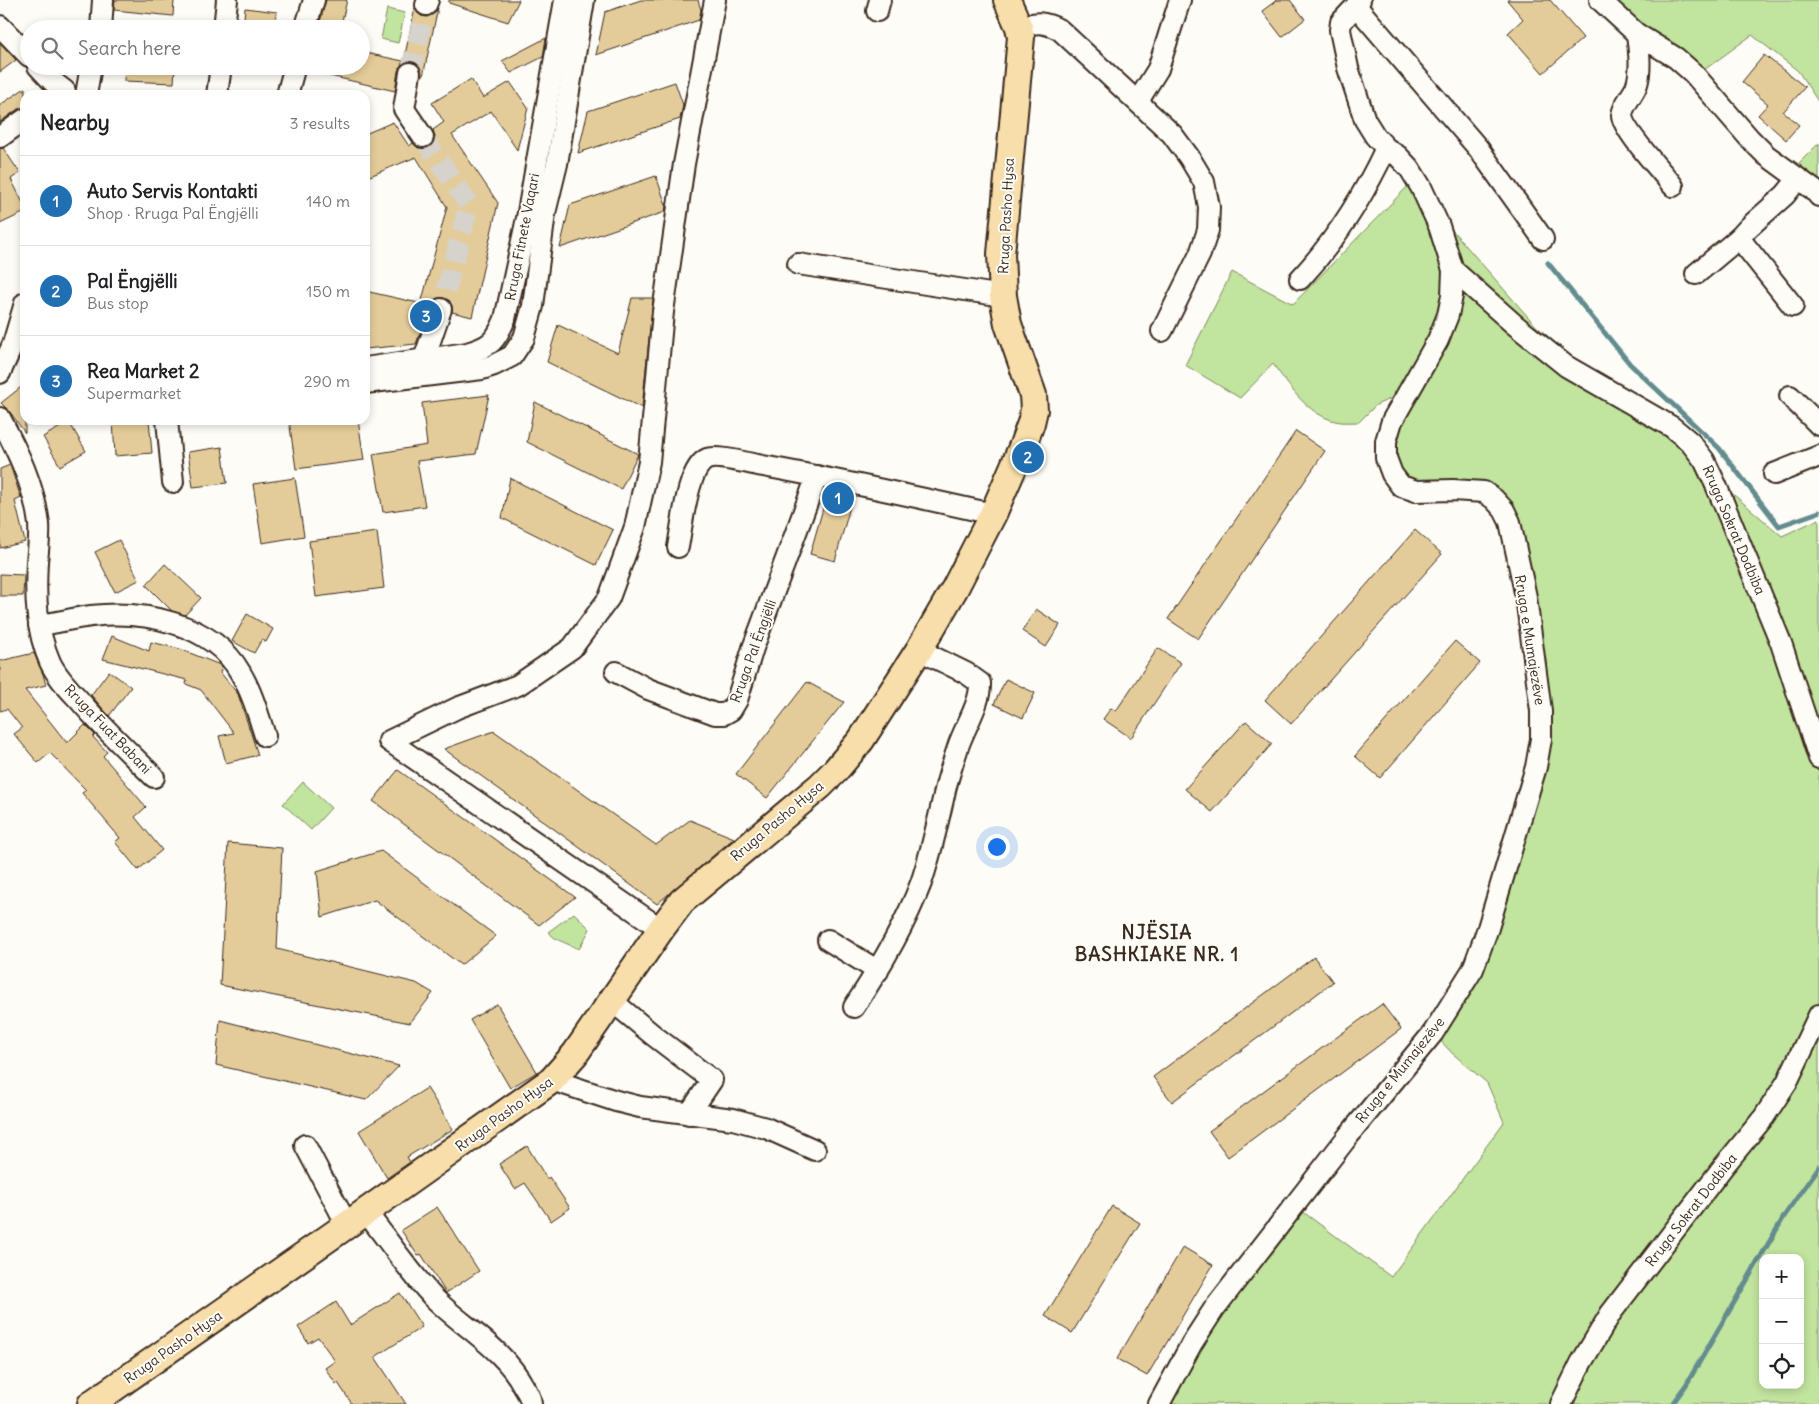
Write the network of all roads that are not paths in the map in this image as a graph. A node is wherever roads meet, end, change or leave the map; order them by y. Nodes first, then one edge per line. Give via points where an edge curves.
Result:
1 (103, 0) edge
2 (227, 0) edge
3 (314, 0) edge
4 (565, 0) edge
5 (584, 0) edge
6 (715, 0) edge
7 (1007, 0) edge
8 (1180, 0) edge
9 (1600, 0) edge
10 (1358, 3) edge
11 (102, 20) edge
12 (225, 20) edge
13 (308, 20) edge
14 (0, 26) edge
15 (1019, 27) junction
16 (1637, 34) junction
17 (20, 47) edge
18 (410, 73) tunnel mouth
19 (46, 75) edge
20 (89, 75) edge
21 (219, 75) edge
22 (293, 75) edge
23 (62, 90) edge
24 (87, 90) edge
25 (218, 90) edge
26 (288, 90) edge
27 (1138, 101) junction
28 (20, 123) edge
29 (0, 137) edge
30 (423, 137) tunnel mouth
31 (1386, 148) junction
32 (1798, 178) junction
33 (1673, 186) dead end
34 (1819, 196) edge
35 (1739, 238) junction
36 (1543, 239) dead end
37 (798, 264) dead end
38 (1453, 270) junction
39 (1696, 274) dead end
40 (1300, 279) dead end
41 (1003, 296) junction
42 (1793, 306) dead end
43 (441, 309) tunnel mouth
44 (505, 319) junction
45 (20, 320) edge
46 (527, 328) junction
47 (1162, 331) dead end
48 (424, 359) junction
49 (370, 367) edge
50 (0, 374) edge
51 (370, 382) edge
52 (1790, 396) dead end
53 (0, 418) edge
54 (168, 425) edge
55 (1819, 425) edge
56 (1819, 456) edge
57 (1774, 474) dead end
58 (817, 476) junction
59 (174, 482) dead end
60 (993, 514) junction
61 (678, 547) dead end
62 (39, 625) junction
63 (919, 650) junction
64 (616, 672) dead end
65 (265, 736) dead end
66 (1819, 758) edge
67 (154, 777) dead end
68 (660, 929) junction
69 (828, 940) dead end
70 (878, 970) junction
71 (612, 1001) junction
72 (854, 1007) dead end
73 (1819, 1015) edge
74 (552, 1080) junction
75 (689, 1114) junction
76 (305, 1145) dead end
77 (815, 1150) dead end
78 (357, 1219) junction
79 (91, 1404) edge
80 (531, 1404) edge
81 (1158, 1404) edge
82 (1561, 1404) edge

1 - 11 street
2 - 12 street
3 - 13 street
4 - 44 street, Rruga Fitnete Vaqari via 527,218
5 - 46 street
6 - 68 street via 684,164 662,322 649,462 635,526 609,598 572,648 518,685 456,708 389,741
7 - 15 main road, Rruga Pasho Hysa
8 - 27 street via 1158,69
9 - 16 street
10 - 31 street, Rruga e Mumajezëve via 1341,22 1340,30 1365,120
10 - 36 street via 1478,148
14 - 17 street
15 - 27 street via 1038,22 1060,30
15 - 41 main road, Rruga Pasho Hysa via 1021,37 1001,254
16 - 32 street via 1676,58 1693,73 1766,155
16 - 33 street via 1639,68 1636,87 1622,114 1632,135
18 - 30 street via 404,109
19 - 23 street
20 - 24 street
21 - 25 street
22 - 26 street
27 - 47 street via 1172,134 1189,157 1204,182 1209,208 1208,230 1200,254
28 - 29 street
31 - 38 street, Rruga e Mumajezëve via 1410,168 1421,187
31 - 40 street via 1347,220
32 - 34 street
32 - 35 street via 1785,195
35 - 39 street
35 - 42 street
37 - 41 street
38 - 66 street, Rruga Sokrat Dodbiba via 1566,366 1672,427 1704,460 1782,643
38 - 81 street, Rruga e Mumajezëve via 1448,315 1438,340 1392,421 1386,442 1386,458 1392,474 1402,486 1416,491 1484,492 1504,510 1510,522 1537,670 1541,739 1536,767 1488,928 1468,976 1433,1033 1214,1309
41 - 60 main road, Rruga Pasho Hysa via 1008,324 1034,410 1024,445
43 - 48 street
44 - 46 street
44 - 48 street, Rruga Fitnete Vaqari via 492,343 481,349
45 - 50 street
46 - 51 street via 512,356 494,365
48 - 49 street, Rruga Fitnete Vaqari
52 - 55 street
53 - 62 street, Rruga Fuat Babani via 32,490 39,526 36,594
54 - 59 street
56 - 57 street
58 - 60 street
58 - 61 street via 724,459 707,459 698,466 690,482
58 - 64 street, Rruga Pal Ëngjëlli via 731,710 715,714
60 - 63 main road, Rruga Pasho Hysa
62 - 65 street via 116,615 141,616 184,626 204,636 231,658 249,688
62 - 67 street, Rruga Fuat Babani via 51,664 65,685
63 - 68 main road, Rruga Pasho Hysa via 880,712 836,771 703,882 682,901
63 - 70 street via 966,673 980,683 980,691 962,734 920,883 897,938
68 - 71 main road, Rruga Pasho Hysa
69 - 70 street
70 - 72 street
71 - 74 main road, Rruga Pasho Hysa
71 - 75 street via 712,1080
73 - 82 street, Rruga Sokrat Dodbiba via 1787,1082 1764,1117 1611,1313
74 - 75 street via 640,1107
74 - 78 main road, Rruga Pasho Hysa
75 - 77 street via 733,1119 766,1128
76 - 78 street
78 - 79 main road, Rruga Pasho Hysa
78 - 80 street via 433,1297 474,1330 517,1372

